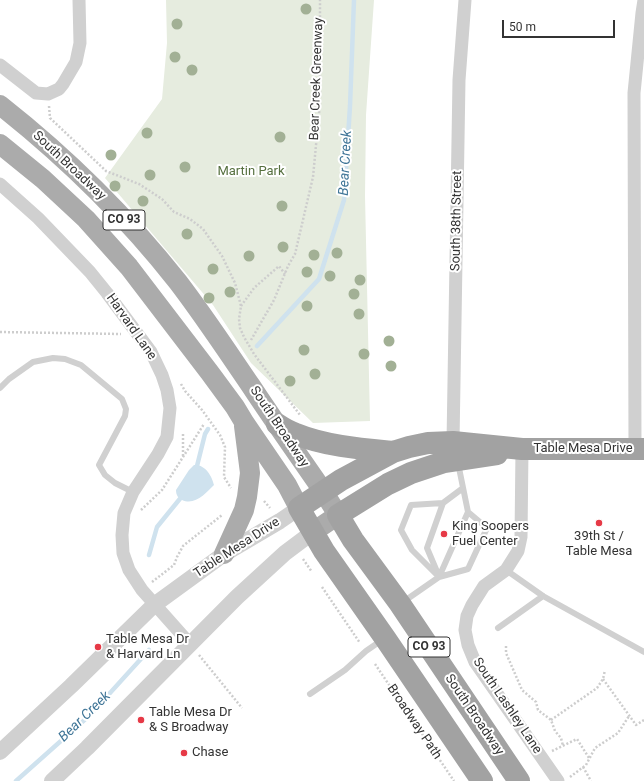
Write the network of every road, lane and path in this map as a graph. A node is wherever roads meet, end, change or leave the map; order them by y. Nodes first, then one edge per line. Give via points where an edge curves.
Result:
1 (79, 0) edge
2 (320, 0) edge
3 (465, 0) edge
4 (644, 0) edge
5 (0, 66) edge
6 (53, 92) junction
7 (0, 105) edge
8 (0, 144) edge
9 (0, 184) edge
10 (285, 274) junction
11 (240, 306) junction
12 (0, 332) edge
13 (138, 335) junction
14 (251, 340) dead end
15 (0, 388) edge
16 (202, 410) dead end
17 (304, 421) dead end
18 (244, 422) junction
19 (204, 424) dead end
20 (277, 424) junction
21 (522, 449) junction
22 (639, 449) edge
23 (455, 451) junction
24 (393, 452) junction
25 (463, 488) junction
26 (231, 489) dead end
27 (323, 491) junction
28 (132, 492) junction
29 (264, 501) dead end
30 (443, 503) junction
31 (270, 508) dead end
32 (299, 508) junction
33 (140, 512) dead end
34 (468, 512) junction
35 (224, 514) dead end
36 (338, 515) junction
37 (313, 532) junction
38 (224, 554) junction
39 (303, 559) dead end
40 (506, 570) junction
41 (312, 572) dead end
42 (439, 577) junction
43 (148, 584) dead end
44 (322, 587) dead end
45 (543, 596) junction
46 (400, 604) junction
47 (154, 605) junction
48 (498, 628) dead end
49 (385, 638) junction
50 (190, 644) junction
51 (362, 645) dead end
52 (506, 646) dead end
53 (644, 652) edge
54 (375, 664) dead end
55 (605, 670) dead end
56 (602, 679) junction
57 (310, 694) dead end
58 (242, 708) dead end
59 (629, 716) junction
60 (551, 720) junction
61 (644, 720) edge
62 (563, 746) junction
63 (552, 751) dead end
64 (0, 752) edge
65 (589, 758) junction
66 (583, 767) junction
67 (564, 779) edge
68 (52, 781) edge
69 (454, 781) edge
70 (482, 781) edge
71 (519, 781) edge
72 (591, 781) edge

1 - 6 street via 80,43 76,62 63,84
2 - 10 path, Bear Creek Greenway via 320,103 313,177 295,254
3 - 23 street, South 38th Street via 459,80
4 - 22 street via 634,93
5 - 6 street via 36,93
6 - 11 path via 50,118 106,171 139,184 162,199 174,212 190,219 203,229 222,256 235,283
7 - 20 main road, South Broadway / CO 93 via 82,176 150,248 203,316
8 - 18 main road, South Broadway / CO 93 via 86,219 129,267 210,372
9 - 13 street, Harvard Lane via 38,218 90,272
10 - 11 path via 279,266 254,288
10 - 14 path, Bear Creek Greenway via 274,300
11 - 17 path via 240,328 244,337
12 - 13 path
13 - 28 street, Harvard Lane via 151,352 162,375 170,408 167,437
15 - 28 lane via 33,362 53,358 65,359 81,366 122,399 126,409 125,416 99,465 104,475
16 - 26 path via 220,435 225,447 224,478
18 - 32 main road, South Broadway / CO 93
18 - 38 main road via 250,473 248,497
19 - 33 path via 162,490
20 - 24 highway via 295,434 314,440
20 - 27 main road, South Broadway / CO 93
21 - 22 highway, Table Mesa Drive
21 - 23 highway, Table Mesa Drive
21 - 40 street via 521,537 518,551
23 - 24 highway, Table Mesa Drive via 428,443
23 - 25 lane
23 - 36 highway, Table Mesa Drive via 444,462 388,484
24 - 27 highway, Table Mesa Drive
25 - 30 lane
25 - 34 lane
27 - 32 highway, Table Mesa Drive
27 - 36 main road, South Broadway / CO 93
28 - 47 street, Harvard Lane via 124,513 124,553 129,570
29 - 31 path
30 - 42 lane via 427,548
30 - 42 lane via 411,505 401,530 412,550
32 - 37 highway, South Broadway / CO 93
32 - 38 street, Table Mesa Drive
34 - 42 lane
34 - 42 lane via 487,528 468,569
35 - 43 path via 183,546 174,565
36 - 37 main road, Table Mesa Drive
36 - 46 highway, South Broadway / CO 93
37 - 49 highway, South Broadway / CO 93
37 - 50 street, Table Mesa Drive via 285,553
38 - 47 street, Table Mesa Drive
39 - 41 path
40 - 45 lane
40 - 67 street, South Lashley Lane via 484,586 472,605 465,630 468,645 475,662
42 - 46 lane
44 - 51 path
45 - 48 lane
45 - 53 lane
46 - 71 highway, South Broadway / CO 93
47 - 50 street, Harvard Lane
47 - 64 street, Table Mesa Drive
49 - 57 lane
49 - 70 highway, South Broadway / CO 93
50 - 58 path
50 - 68 street, Table Mesa Drive
52 - 60 path via 506,652 522,690 536,702 538,710
54 - 69 path, Broadway Path
55 - 56 path
56 - 59 path
56 - 60 path via 597,688
59 - 61 path via 636,725
59 - 65 path via 618,733 595,748
60 - 62 path
62 - 63 path
62 - 65 path via 577,739
65 - 66 path
66 - 67 path
66 - 72 path

